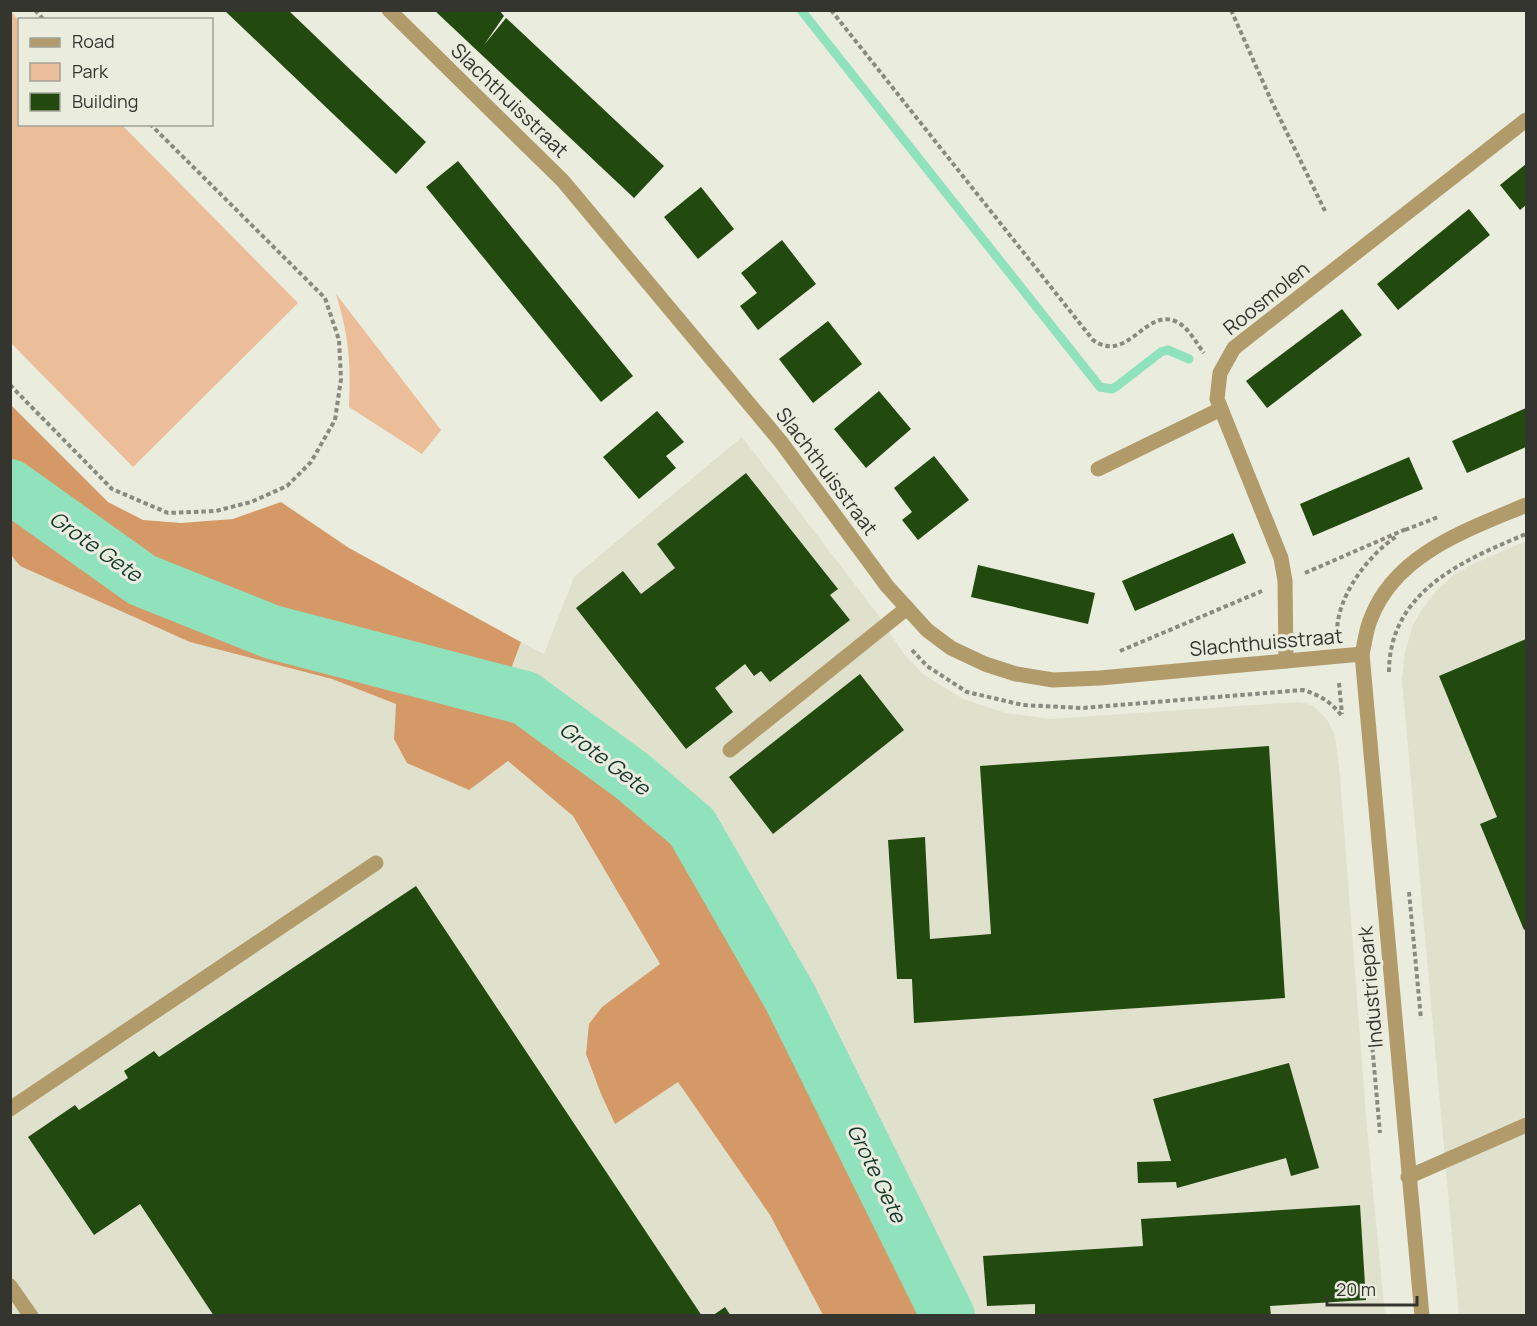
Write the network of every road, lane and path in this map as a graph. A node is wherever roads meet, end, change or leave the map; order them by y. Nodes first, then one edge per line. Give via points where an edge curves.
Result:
1 (389, 10) edge
2 (831, 10) edge
3 (1231, 10) edge
4 (1527, 120) edge
5 (152, 126) edge
6 (1325, 211) dead end
7 (1220, 373) junction
8 (10, 385) edge
9 (1221, 410) junction
10 (1098, 469) dead end
11 (1527, 504) edge
12 (1406, 529) dead end
13 (1527, 534) edge
14 (1285, 581) junction
15 (907, 608) junction
16 (1111, 654) dead end
17 (1362, 654) junction
18 (1286, 661) junction
19 (1389, 679) dead end
20 (1288, 691) dead end
21 (1342, 716) dead end
22 (730, 750) dead end
23 (376, 863) dead end
24 (1409, 891) dead end
25 (1421, 1027) dead end
26 (10, 1109) edge
27 (1527, 1125) edge
28 (1408, 1177) junction
29 (10, 1286) edge
30 (31, 1316) edge
31 (1422, 1316) edge

1 - 15 street, Slachthuisstraat via 563,181 781,442
2 - 7 path via 1093,340 1118,346 1167,319 1186,329
3 - 6 path
4 - 7 street, Roosmolen via 1234,348
5 - 8 path via 325,298 339,340 341,379 335,420 311,462 287,486 251,502 216,511 168,513 112,489
7 - 9 street, Roosmolen via 1217,399
9 - 10 street
9 - 14 street, Roosmolen via 1276,542
11 - 17 street, Industriepark via 1461,533 1413,560 1389,586 1370,619
12 - 14 path
13 - 19 path via 1479,554 1427,587 1411,605 1392,645
14 - 16 path
14 - 18 street, Roosmolen
15 - 18 street, Slachthuisstraat via 927,630 960,652 1016,674 1053,680
15 - 22 street
17 - 18 street, Slachthuisstraat
17 - 28 street, Industriepark
20 - 21 path via 1315,693 1333,704
23 - 26 street
24 - 25 path
27 - 28 street
28 - 31 street, Industriepark
29 - 30 street

